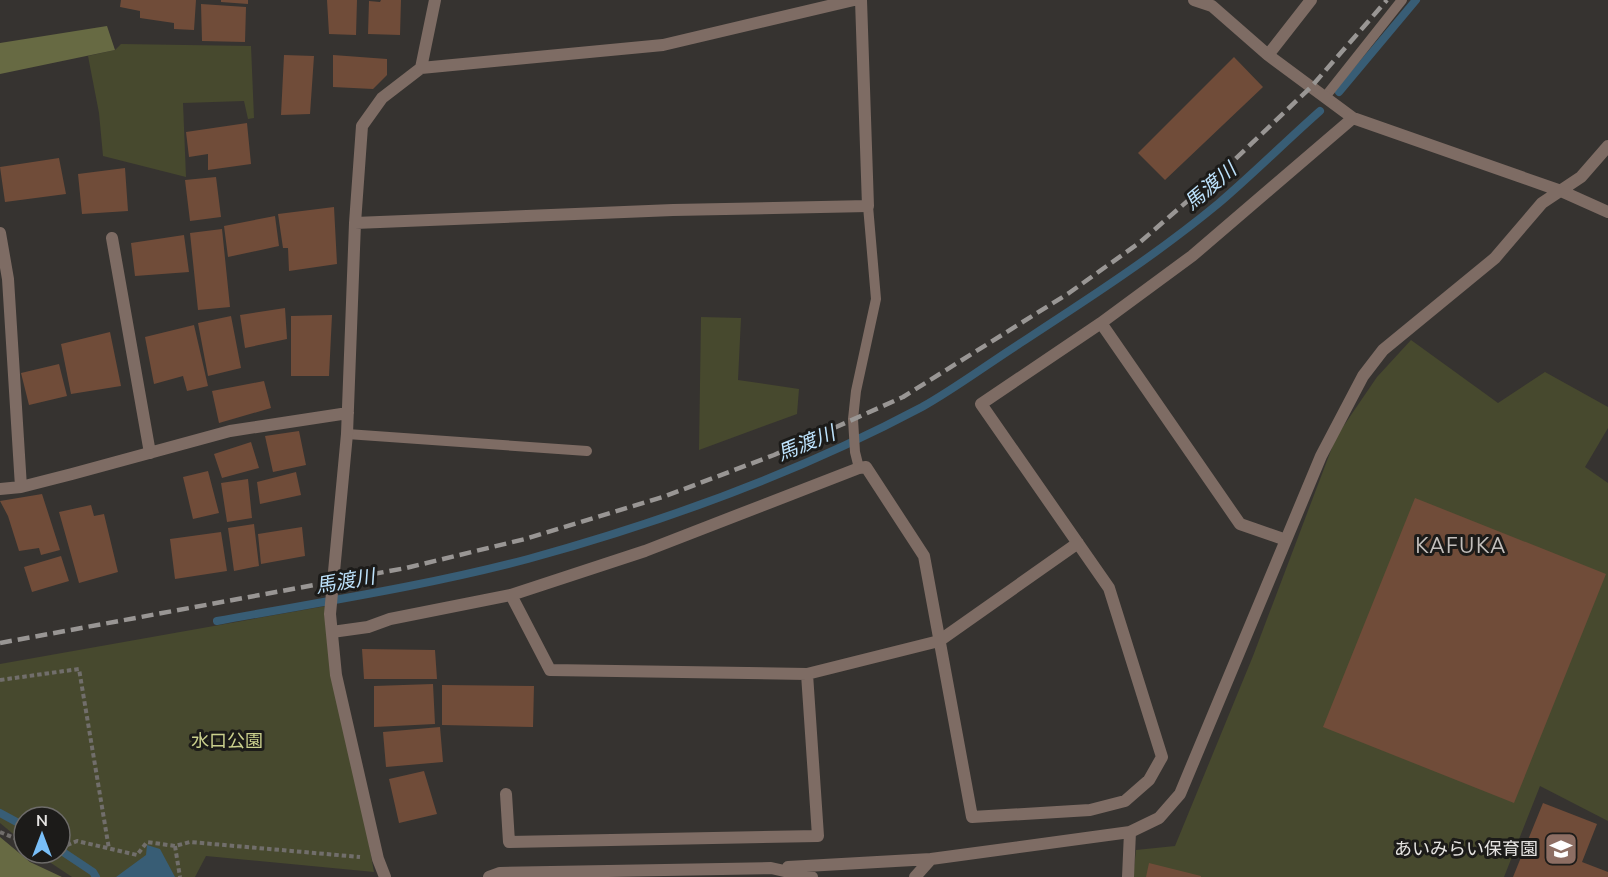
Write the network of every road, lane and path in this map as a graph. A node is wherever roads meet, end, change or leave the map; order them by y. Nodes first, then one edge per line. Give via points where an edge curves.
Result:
1 (435, 0) edge
2 (854, 0) edge
3 (861, 0) edge
4 (1194, 0) edge
5 (1311, 0) edge
6 (1402, 0) edge
7 (1268, 55) junction
8 (421, 68) junction
9 (1325, 97) junction
10 (1353, 118) junction
11 (1608, 146) edge
12 (1561, 190) junction
13 (868, 206) junction
14 (1608, 212) edge
15 (355, 223) junction
16 (0, 233) edge
17 (112, 238) dead end
18 (1101, 323) junction
19 (348, 413) junction
20 (347, 434) junction
21 (587, 451) dead end
22 (150, 453) junction
23 (859, 468) junction
24 (21, 487) junction
25 (0, 489) edge
26 (1286, 540) junction
27 (1078, 543) junction
28 (511, 595) junction
29 (332, 632) junction
30 (939, 641) junction
31 (807, 674) junction
32 (0, 680) edge
33 (506, 794) dead end
34 (1130, 832) junction
35 (72, 843) edge
36 (176, 846) junction
37 (109, 849) junction
38 (378, 859) junction
39 (931, 859) junction
40 (771, 868) junction
41 (180, 877) edge
42 (385, 877) edge
43 (489, 877) edge
44 (812, 877) edge
45 (915, 877) edge
46 (1128, 877) edge

1 - 8 street
2 - 8 street via 663,45
3 - 13 street
4 - 7 street via 1212,6
5 - 7 street
6 - 9 lane
7 - 9 street
8 - 15 street via 382,98 362,126
9 - 10 street
10 - 12 street
10 - 18 street via 1192,256
11 - 12 street via 1581,177
12 - 14 street
12 - 26 street via 1542,203 1495,258 1383,350 1363,376 1321,456
13 - 15 street
13 - 23 lane via 876,299 856,391 853,431
15 - 19 street
16 - 24 street via 8,279
17 - 22 street
18 - 26 street via 1240,525
18 - 27 street via 981,404
19 - 20 street
19 - 22 street via 230,430
20 - 21 lane
20 - 29 street via 331,592
22 - 24 street
23 - 28 street via 645,551
23 - 30 street via 866,467 924,556
24 - 25 street
26 - 34 street via 1180,794 1159,818
27 - 30 street
27 - 30 street via 1109,588 1162,757 1149,780 1125,801 1090,810 972,817
28 - 29 street
28 - 31 street via 550,670
29 - 38 street via 336,675
30 - 31 street
31 - 33 street via 818,836 509,842
32 - 37 path via 79,669
34 - 39 street
34 - 46 street
35 - 37 path
36 - 37 path via 147,842 137,855
36 - 38 path via 190,842
36 - 41 path
38 - 42 street
39 - 40 street
39 - 45 street
40 - 43 street via 500,873
40 - 44 street

